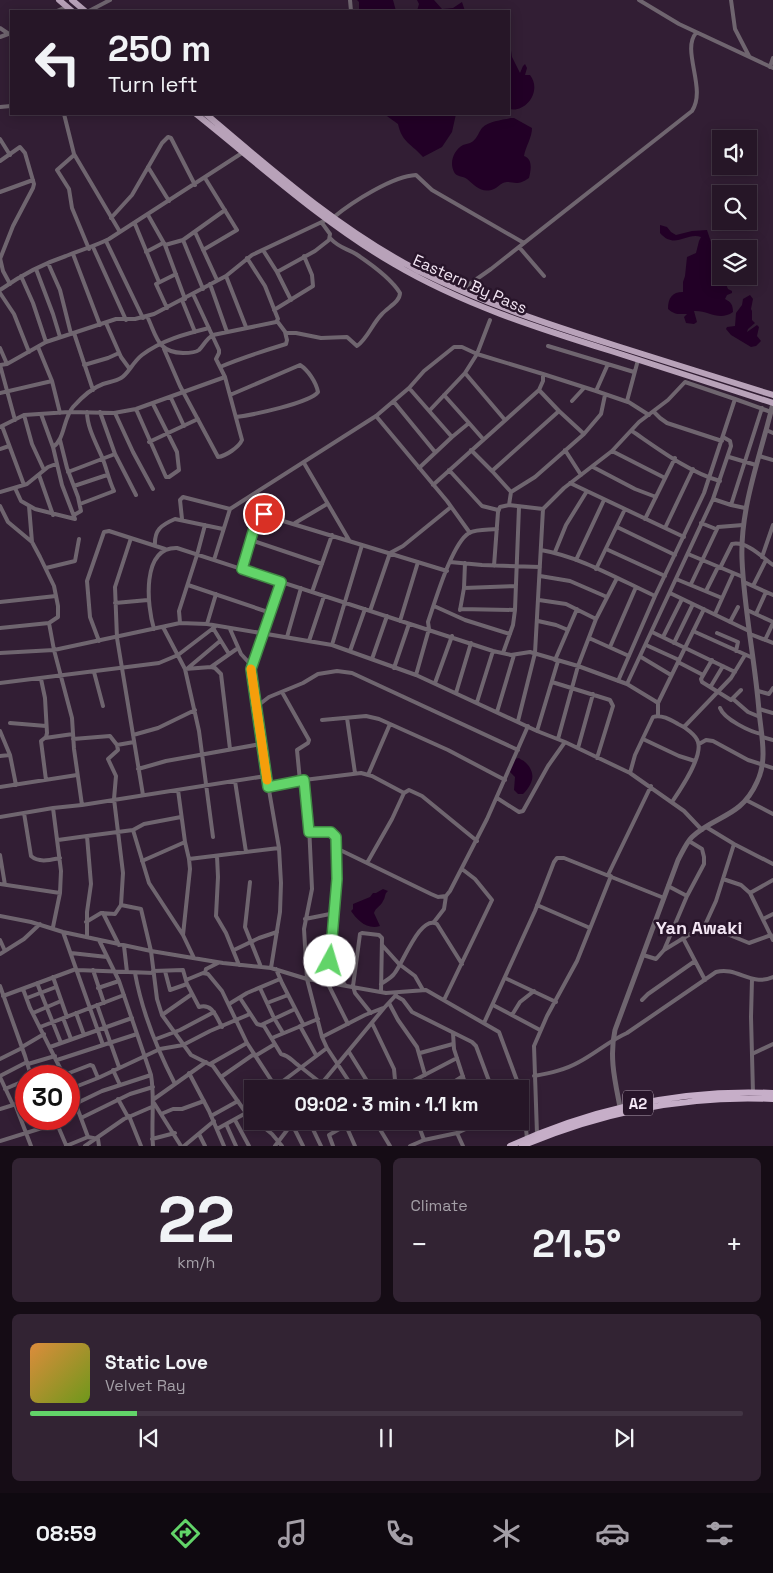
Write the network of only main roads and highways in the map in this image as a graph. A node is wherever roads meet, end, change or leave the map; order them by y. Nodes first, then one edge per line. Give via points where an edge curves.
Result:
1 (59, 0) edge
2 (72, 0) edge
3 (69, 9) edge
4 (84, 10) edge
5 (197, 115) edge
6 (207, 115) edge
7 (773, 395) edge
8 (773, 403) edge
9 (773, 1093) edge
10 (773, 1099) edge
11 (510, 1146) edge
12 (522, 1146) edge

1 - 3 main road
2 - 4 main road
5 - 8 main road, Eastern By Pass via 324,221 445,291 542,330
6 - 7 main road, Eastern By Pass via 313,202 397,258 462,290 549,324
9 - 11 highway, A2 via 676,1097 620,1107 591,1114
10 - 12 highway, A2 via 661,1104 585,1122

